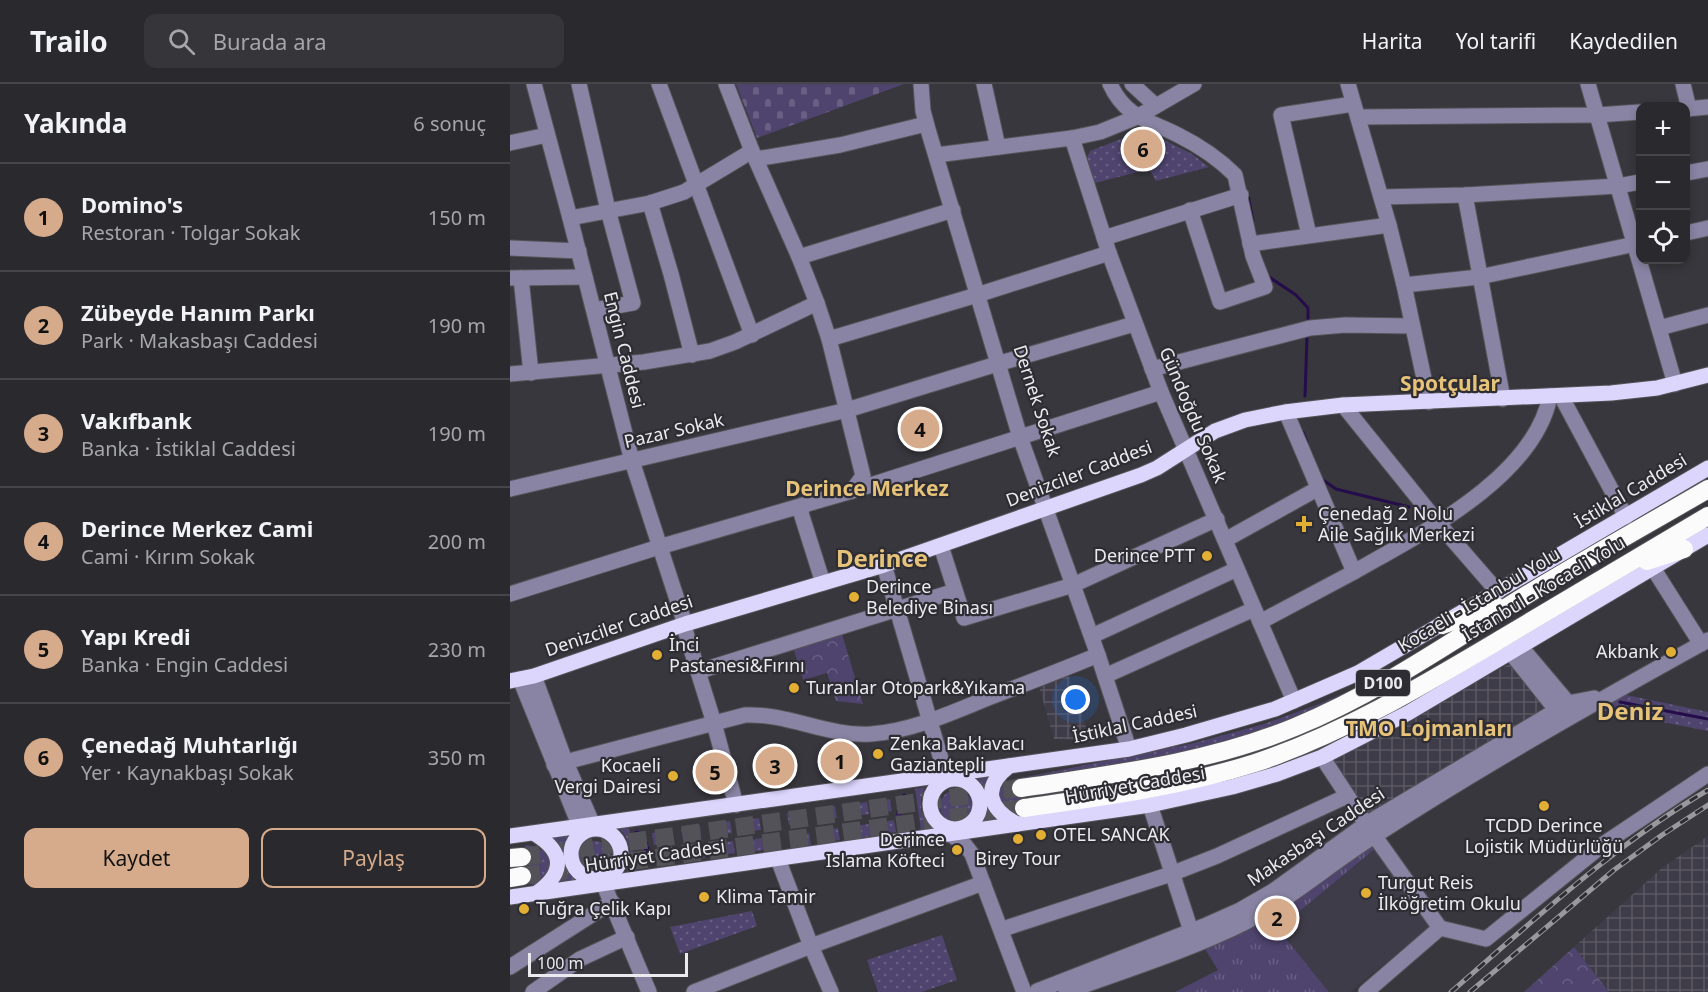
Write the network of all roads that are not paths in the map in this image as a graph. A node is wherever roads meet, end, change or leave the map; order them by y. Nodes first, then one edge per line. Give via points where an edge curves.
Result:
1 (534, 84) edge
2 (579, 84) edge
3 (660, 84) edge
4 (726, 84) edge
5 (984, 84) edge
6 (1110, 84) edge
7 (1132, 84) edge
8 (1194, 84) edge
9 (1348, 84) edge
10 (1588, 84) edge
11 (1683, 84) edge
12 (922, 91) edge
13 (1687, 102) edge
14 (1156, 106) junction
15 (1708, 107) edge
16 (1690, 109) edge
17 (1355, 111) junction
18 (1636, 112) edge
19 (1597, 115) junction
20 (1137, 117) junction
21 (926, 124) junction
22 (547, 135) junction
23 (1072, 138) junction
24 (510, 143) edge
25 (998, 147) junction
26 (754, 155) junction
27 (939, 155) junction
28 (1708, 169) edge
29 (1690, 172) edge
30 (1636, 183) edge
31 (696, 186) junction
32 (1618, 186) junction
33 (1241, 195) junction
34 (1465, 195) junction
35 (1381, 197) junction
36 (650, 203) junction
37 (608, 210) junction
38 (953, 210) junction
39 (1190, 210) junction
40 (570, 218) junction
41 (1389, 225) junction
42 (1708, 228) edge
43 (1690, 232) edge
44 (1309, 235) junction
45 (1636, 238) edge
46 (1250, 244) junction
47 (1636, 244) edge
48 (1107, 245) junction
49 (510, 248) edge
50 (579, 250) junction
51 (799, 256) junction
52 (1643, 264) edge
53 (585, 277) junction
54 (1479, 277) junction
55 (516, 278) edge
56 (1404, 285) junction
57 (980, 294) junction
58 (817, 303) junction
59 (594, 310) junction
60 (1708, 315) edge
61 (1134, 324) junction
62 (1412, 326) junction
63 (1659, 328) junction
64 (752, 335) junction
65 (829, 339) junction
66 (692, 356) junction
67 (1000, 363) junction
68 (607, 366) junction
69 (1152, 369) junction
70 (531, 373) junction
71 (510, 374) edge
72 (1708, 375) edge
73 (1675, 384) junction
74 (1161, 392) junction
75 (1556, 396) junction
76 (1503, 399) junction
77 (1429, 402) junction
78 (1344, 405) junction
79 (847, 410) junction
80 (1286, 412) junction
81 (1023, 436) junction
82 (1185, 449) junction
83 (632, 461) junction
84 (1708, 468) edge
85 (510, 489) edge
86 (1317, 489) junction
87 (1708, 489) edge
88 (852, 491) junction
89 (803, 505) junction
90 (1049, 508) junction
91 (1708, 516) edge
92 (1626, 517) junction
93 (1217, 519) junction
94 (1439, 524) junction
95 (1708, 535) edge
96 (1225, 540) junction
97 (941, 546) junction
98 (659, 547) junction
99 (1684, 549) junction
100 (884, 565) junction
101 (1653, 568) junction
102 (1237, 569) junction
103 (1354, 572) junction
104 (1611, 573) junction
105 (823, 583) junction
106 (1077, 583) junction
107 (955, 591) junction
108 (1498, 592) junction
109 (510, 594) edge
110 (1528, 594) junction
111 (897, 610) junction
112 (1257, 615) junction
113 (685, 624) junction
114 (1442, 625) junction
115 (1096, 634) junction
116 (1704, 642) edge
117 (1516, 650) junction
118 (1098, 655) junction
119 (703, 670) junction
120 (1110, 674) junction
121 (521, 679) edge
122 (1294, 701) junction
123 (1566, 712) junction
124 (716, 722) junction
125 (929, 722) junction
126 (1133, 748) junction
127 (1322, 757) junction
128 (560, 763) junction
129 (1009, 766) junction
130 (1708, 774) edge
131 (948, 777) junction
132 (1021, 788) tunnel mouth
133 (1347, 796) junction
134 (739, 805) junction
135 (1150, 805) junction
136 (1020, 816) junction
137 (592, 826) junction
138 (1371, 830) junction
139 (963, 831) junction
140 (535, 834) junction
141 (510, 837) edge
142 (778, 859) junction
143 (1171, 874) junction
144 (597, 882) junction
145 (983, 883) junction
146 (538, 892) junction
147 (510, 897) edge
148 (612, 902) junction
149 (1009, 927) junction
150 (1440, 928) junction
151 (627, 937) junction
152 (1195, 937) junction
153 (811, 946) junction
154 (510, 967) edge
155 (1031, 991) edge
156 (533, 992) edge
157 (649, 992) edge
158 (694, 992) edge
159 (831, 992) edge
160 (1066, 992) edge
161 (1366, 992) edge

1 - 22 street, Engin Caddesi
2 - 37 street
3 - 31 street
4 - 26 street
5 - 25 street
6 - 20 street via 1118,100
7 - 14 street
8 - 14 street
9 - 17 street
10 - 19 street
11 - 13 street
12 - 21 street, Dernek Sokak
12 - 27 street, Dernek Sokak
14 - 20 street
15 - 16 street
17 - 19 street
17 - 35 street
17 - 44 street via 1281,115
18 - 19 street
19 - 32 street
20 - 23 street
20 - 33 street via 1179,135 1230,169 1238,180
21 - 26 street via 840,145
21 - 27 street, Dernek Sokak
22 - 24 street
22 - 40 street, Engin Caddesi
23 - 25 street
23 - 48 street, Gündoğdu Sokak
25 - 27 street
26 - 31 street
26 - 51 street
27 - 38 street, Dernek Sokak
27 - 57 street, Dernek Sokak
28 - 29 street
30 - 32 street
31 - 36 street
31 - 64 street
32 - 34 street
32 - 45 street
33 - 39 street
33 - 46 street
34 - 35 street
34 - 54 street
35 - 41 street
36 - 37 street
36 - 66 street
37 - 40 street
37 - 59 street via 633,303
38 - 51 street
38 - 57 street, Dernek Sokak
39 - 46 street via 1220,302 1265,287
39 - 48 street
40 - 50 street, Engin Caddesi
41 - 44 street
41 - 56 street
42 - 43 street
44 - 46 street
47 - 54 street
48 - 57 street
48 - 61 street, Gündoğdu Sokak
49 - 50 street
50 - 53 street, Engin Caddesi
51 - 58 street
52 - 63 street
53 - 55 street
53 - 59 street, Engin Caddesi
54 - 56 street
54 - 76 street
55 - 70 street
56 - 62 street
57 - 65 street
57 - 67 street, Dernek Sokak
58 - 64 street
58 - 65 street
59 - 68 street, Engin Caddesi
60 - 63 street
61 - 67 street, Pazar Sokak
61 - 69 street, Gündoğdu Sokak
62 - 69 street via 1310,328
62 - 77 street
63 - 73 street
64 - 66 street
65 - 79 street
66 - 68 street
67 - 79 street, Pazar Sokak
67 - 81 street, Dernek Sokak
68 - 70 street
68 - 83 street, Engin Caddesi
69 - 74 street, Gündoğdu Sokak
70 - 71 street
72 - 73 main road, Denizciler Caddesi
73 - 75 main road, Denizciler Caddesi via 1637,391
74 - 81 street
74 - 82 street, Gündoğdu Sokak
75 - 76 main road, Denizciler Caddesi
75 - 92 street
75 - 94 street via 1535,436 1519,456 1491,484
76 - 77 main road, Denizciler Caddesi
77 - 78 main road, Denizciler Caddesi
78 - 80 main road, Denizciler Caddesi
78 - 94 street
79 - 83 street, Pazar Sokak
79 - 88 street via 863,476
80 - 82 main road, Denizciler Caddesi via 1227,426
80 - 86 street
81 - 88 street
81 - 90 street, Dernek Sokak
82 - 90 main road, Denizciler Caddesi via 1141,475
82 - 93 street, Gündoğdu Sokak
83 - 85 street, Pazar Sokak
83 - 98 street, Engin Caddesi
84 - 92 main road, İstiklal Caddesi
86 - 96 street
86 - 103 street
87 - 110 highway, Kocaeli - İstanbul Yolu / D100
88 - 89 street
89 - 98 street
89 - 105 street via 801,513
90 - 97 main road, Denizciler Caddesi
90 - 106 street, Dernek Sokak
91 - 104 highway, İstanbul - Kocaeli Yolu / D100
92 - 108 main road, İstiklal Caddesi
93 - 96 street, Gündoğdu Sokak
93 - 106 street
94 - 103 street
94 - 108 street
95 - 99 main road, Hürriyet Caddesi
96 - 102 street, Gündoğdu Sokak
97 - 100 main road, Denizciler Caddesi
97 - 107 street
98 - 109 street
98 - 113 street, Engin Caddesi
99 - 101 main road, Hürriyet Caddesi
99 - 104 highway
100 - 105 main road, Denizciler Caddesi
100 - 111 street
101 - 116 street
101 - 117 main road, Hürriyet Caddesi
102 - 112 street, Gündoğdu Sokak
102 - 115 street
103 - 112 street
104 - 136 highway, İstanbul - Kocaeli Yolu / D100 via 1397,699 1300,746 1203,777
105 - 113 main road, Denizciler Caddesi
106 - 107 street via 964,618
106 - 115 street, Dernek Sokak
107 - 111 street
108 - 114 main road, İstiklal Caddesi
110 - 114 highway
110 - 132 highway, Kocaeli - İstanbul Yolu / D100 via 1431,656 1294,727 1197,758
111 - 119 street
111 - 125 street
112 - 120 street
112 - 122 street, Gündoğdu Sokak
113 - 119 street, Engin Caddesi via 691,631
113 - 121 main road, Denizciler Caddesi
113 - 124 street, Engin Caddesi
114 - 122 main road, İstiklal Caddesi via 1359,673
115 - 118 street, Dernek Sokak
115 - 120 street, Dernek Sokak
116 - 123 street, Makasbaşı Caddesi via 1605,696
117 - 123 street
117 - 127 main road, Hürriyet Caddesi via 1408,713
118 - 120 street, Dernek Sokak
118 - 125 street
119 - 124 street, Engin Caddesi
120 - 126 street, Dernek Sokak
121 - 128 street
122 - 126 main road, İstiklal Caddesi
123 - 138 street, Makasbaşı Caddesi
124 - 125 street via 760,714 837,732 871,734
124 - 128 street
124 - 134 street, Engin Caddesi
125 - 131 street
126 - 129 main road, İstiklal Caddesi
127 - 133 street
127 - 135 main road, Hürriyet Caddesi via 1232,788
128 - 137 street
129 - 131 main road, İstiklal Caddesi
129 - 136 main road via 995,783 992,797 996,809
130 - 150 street via 1605,843 1486,939
131 - 134 main road, İstiklal Caddesi
131 - 139 main road via 969,784 979,796 975,819
131 - 139 main road via 933,791 930,808 945,827
133 - 138 street
133 - 143 street
134 - 137 main road, İstiklal Caddesi
135 - 136 main road, Hürriyet Caddesi
135 - 143 street
136 - 139 main road, Hürriyet Caddesi
137 - 140 main road, İstiklal Caddesi
137 - 144 main road via 573,844 571,860 580,874
137 - 144 main road via 614,838 620,852 616,868
138 - 150 street
138 - 152 street, Makasbaşı Caddesi
139 - 142 main road, Hürriyet Caddesi
139 - 145 street via 965,845
139 - 149 street via 980,849
140 - 141 main road, İstiklal Caddesi
140 - 146 main road via 552,846 558,860 550,884
142 - 144 main road, Hürriyet Caddesi
142 - 153 street
143 - 149 street
143 - 152 street
144 - 146 main road, Hürriyet Caddesi
144 - 148 street
145 - 153 street
145 - 155 street
146 - 147 main road, Hürriyet Caddesi
148 - 151 street
148 - 154 street
149 - 155 street
150 - 161 street
151 - 156 street via 580,959
151 - 157 street
152 - 155 street, Makasbaşı Caddesi
152 - 160 street, Makasbaşı Caddesi
153 - 158 street
153 - 159 street

